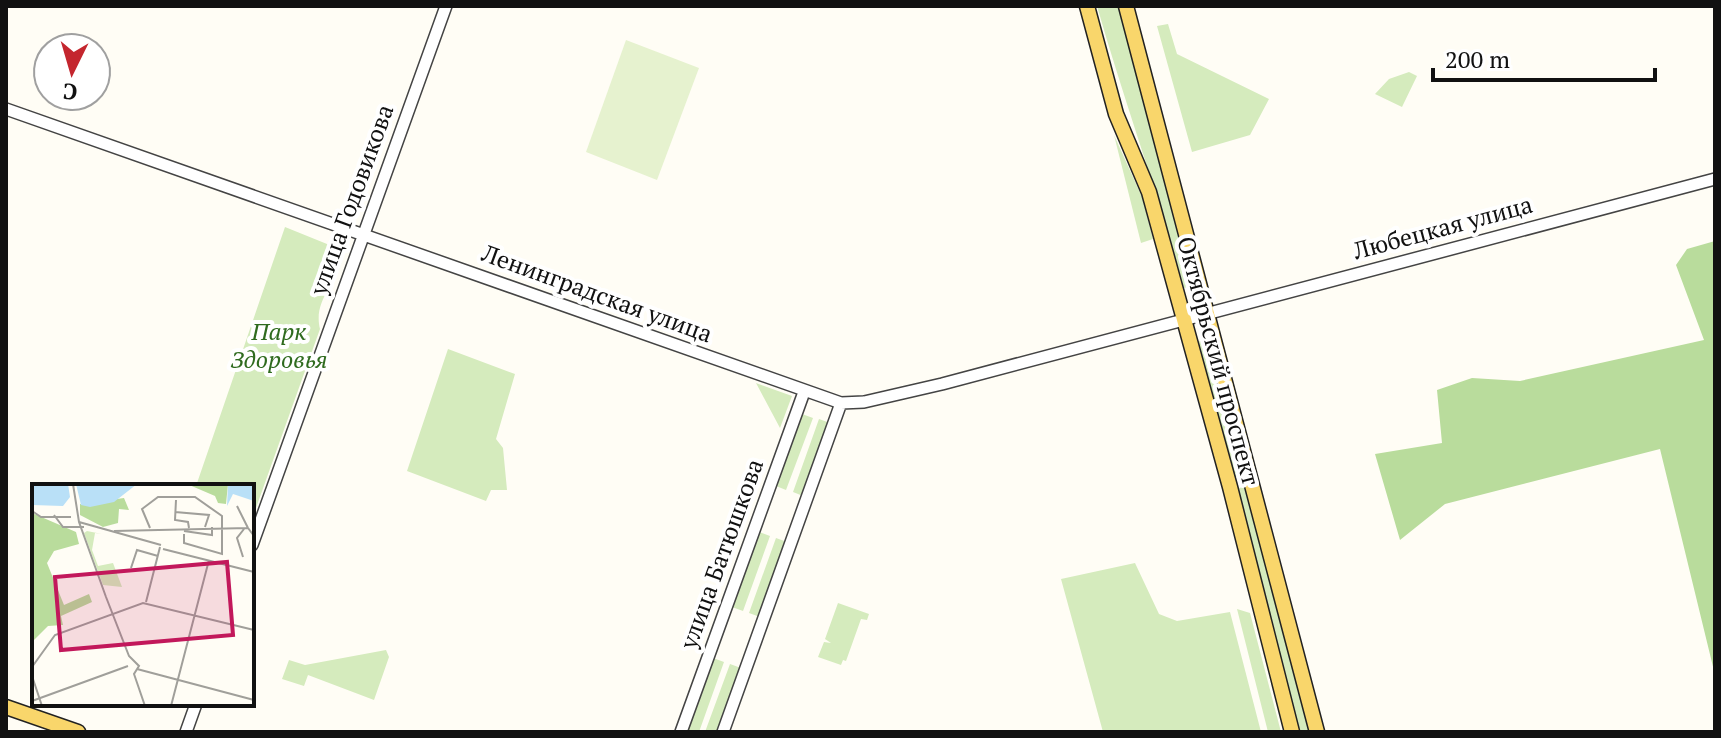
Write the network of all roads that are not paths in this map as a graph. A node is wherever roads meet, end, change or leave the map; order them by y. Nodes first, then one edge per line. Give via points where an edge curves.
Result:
1 (446, 6) edge
2 (1087, 6) edge
3 (1126, 6) edge
4 (6, 109) edge
5 (1715, 179) edge
6 (363, 233) junction
7 (1208, 313) junction
8 (1183, 320) junction
9 (804, 392) junction
10 (841, 403) junction
11 (1252, 483) junction
12 (1230, 487) junction
13 (254, 539) edge
14 (195, 706) edge
15 (6, 707) edge
16 (78, 732) edge
17 (186, 732) edge
18 (681, 732) edge
19 (723, 732) edge
20 (1292, 732) edge
21 (1317, 732) edge

1 - 6 street, улица Годовикова
2 - 8 main road, Октябрьский проспект via 1116,114 1149,192
3 - 7 main road, Октябрьский проспект
4 - 6 street, Ленинградская улица
5 - 7 street, Любецкая улица
6 - 9 street, Ленинградская улица
6 - 13 street, улица Годовикова
7 - 8 street, Любецкая улица
7 - 11 main road, Октябрьский проспект
8 - 10 street, Ленинградская улица via 942,384
8 - 12 main road, Октябрьский проспект
9 - 10 street, Ленинградская улица
9 - 18 street, улица Батюшкова
10 - 19 street
11 - 12 main road via 1245,479
11 - 21 main road, Октябрьский проспект
12 - 20 main road, Октябрьский проспект
14 - 17 street
15 - 16 main road

